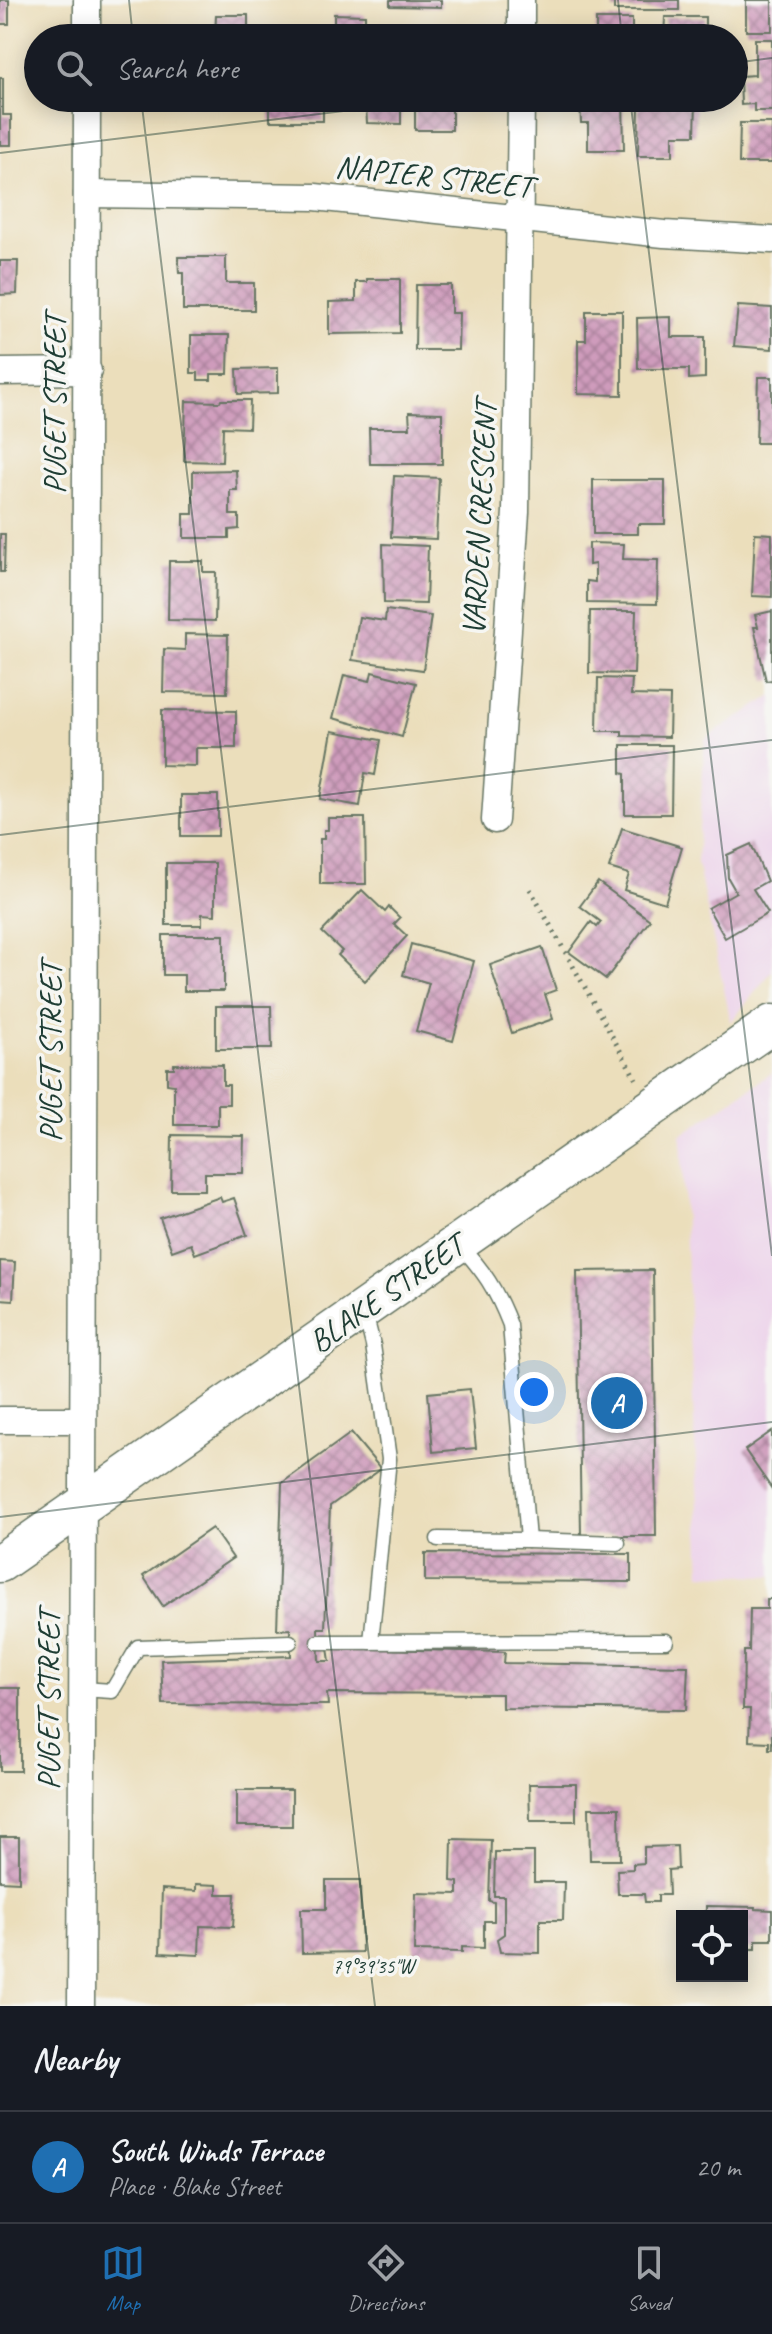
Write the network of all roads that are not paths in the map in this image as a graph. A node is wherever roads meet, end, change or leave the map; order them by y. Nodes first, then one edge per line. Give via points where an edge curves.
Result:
1 (87, 0) edge
2 (521, 0) edge
3 (87, 24) edge
4 (521, 24) edge
5 (87, 112) edge
6 (521, 112) edge
7 (87, 194) junction
8 (521, 219) junction
9 (772, 240) edge
10 (88, 371) junction
11 (0, 372) edge
12 (495, 820) dead end
13 (772, 1024) edge
14 (458, 1243) junction
15 (364, 1309) junction
16 (0, 1420) edge
17 (82, 1420) junction
18 (83, 1505) junction
19 (438, 1539) dead end
20 (528, 1540) junction
21 (618, 1543) dead end
22 (0, 1563) edge
23 (666, 1641) dead end
24 (290, 1642) dead end
25 (318, 1642) dead end
26 (371, 1642) junction
27 (82, 1689) junction
28 (81, 2006) edge

1 - 3 street
2 - 4 street
5 - 7 street, PUGET STREET
6 - 8 street, VARDEN CRESCENT
7 - 8 street, NAPIER STREET via 315,197
7 - 10 street, PUGET STREET
8 - 9 street, NAPIER STREET
8 - 12 street, VARDEN CRESCENT via 516,512
10 - 11 street
10 - 17 street, PUGET STREET
13 - 14 main road, BLAKE STREET
14 - 15 main road, BLAKE STREET
14 - 20 lane via 498,1294 510,1325
15 - 18 main road, BLAKE STREET
15 - 26 lane via 389,1459
16 - 17 street
17 - 18 street, PUGET STREET
18 - 22 main road, BLAKE STREET
18 - 27 street, PUGET STREET
19 - 20 lane
20 - 21 lane
23 - 26 lane
24 - 27 lane via 138,1647 112,1691
25 - 26 lane
27 - 28 street, PUGET STREET

